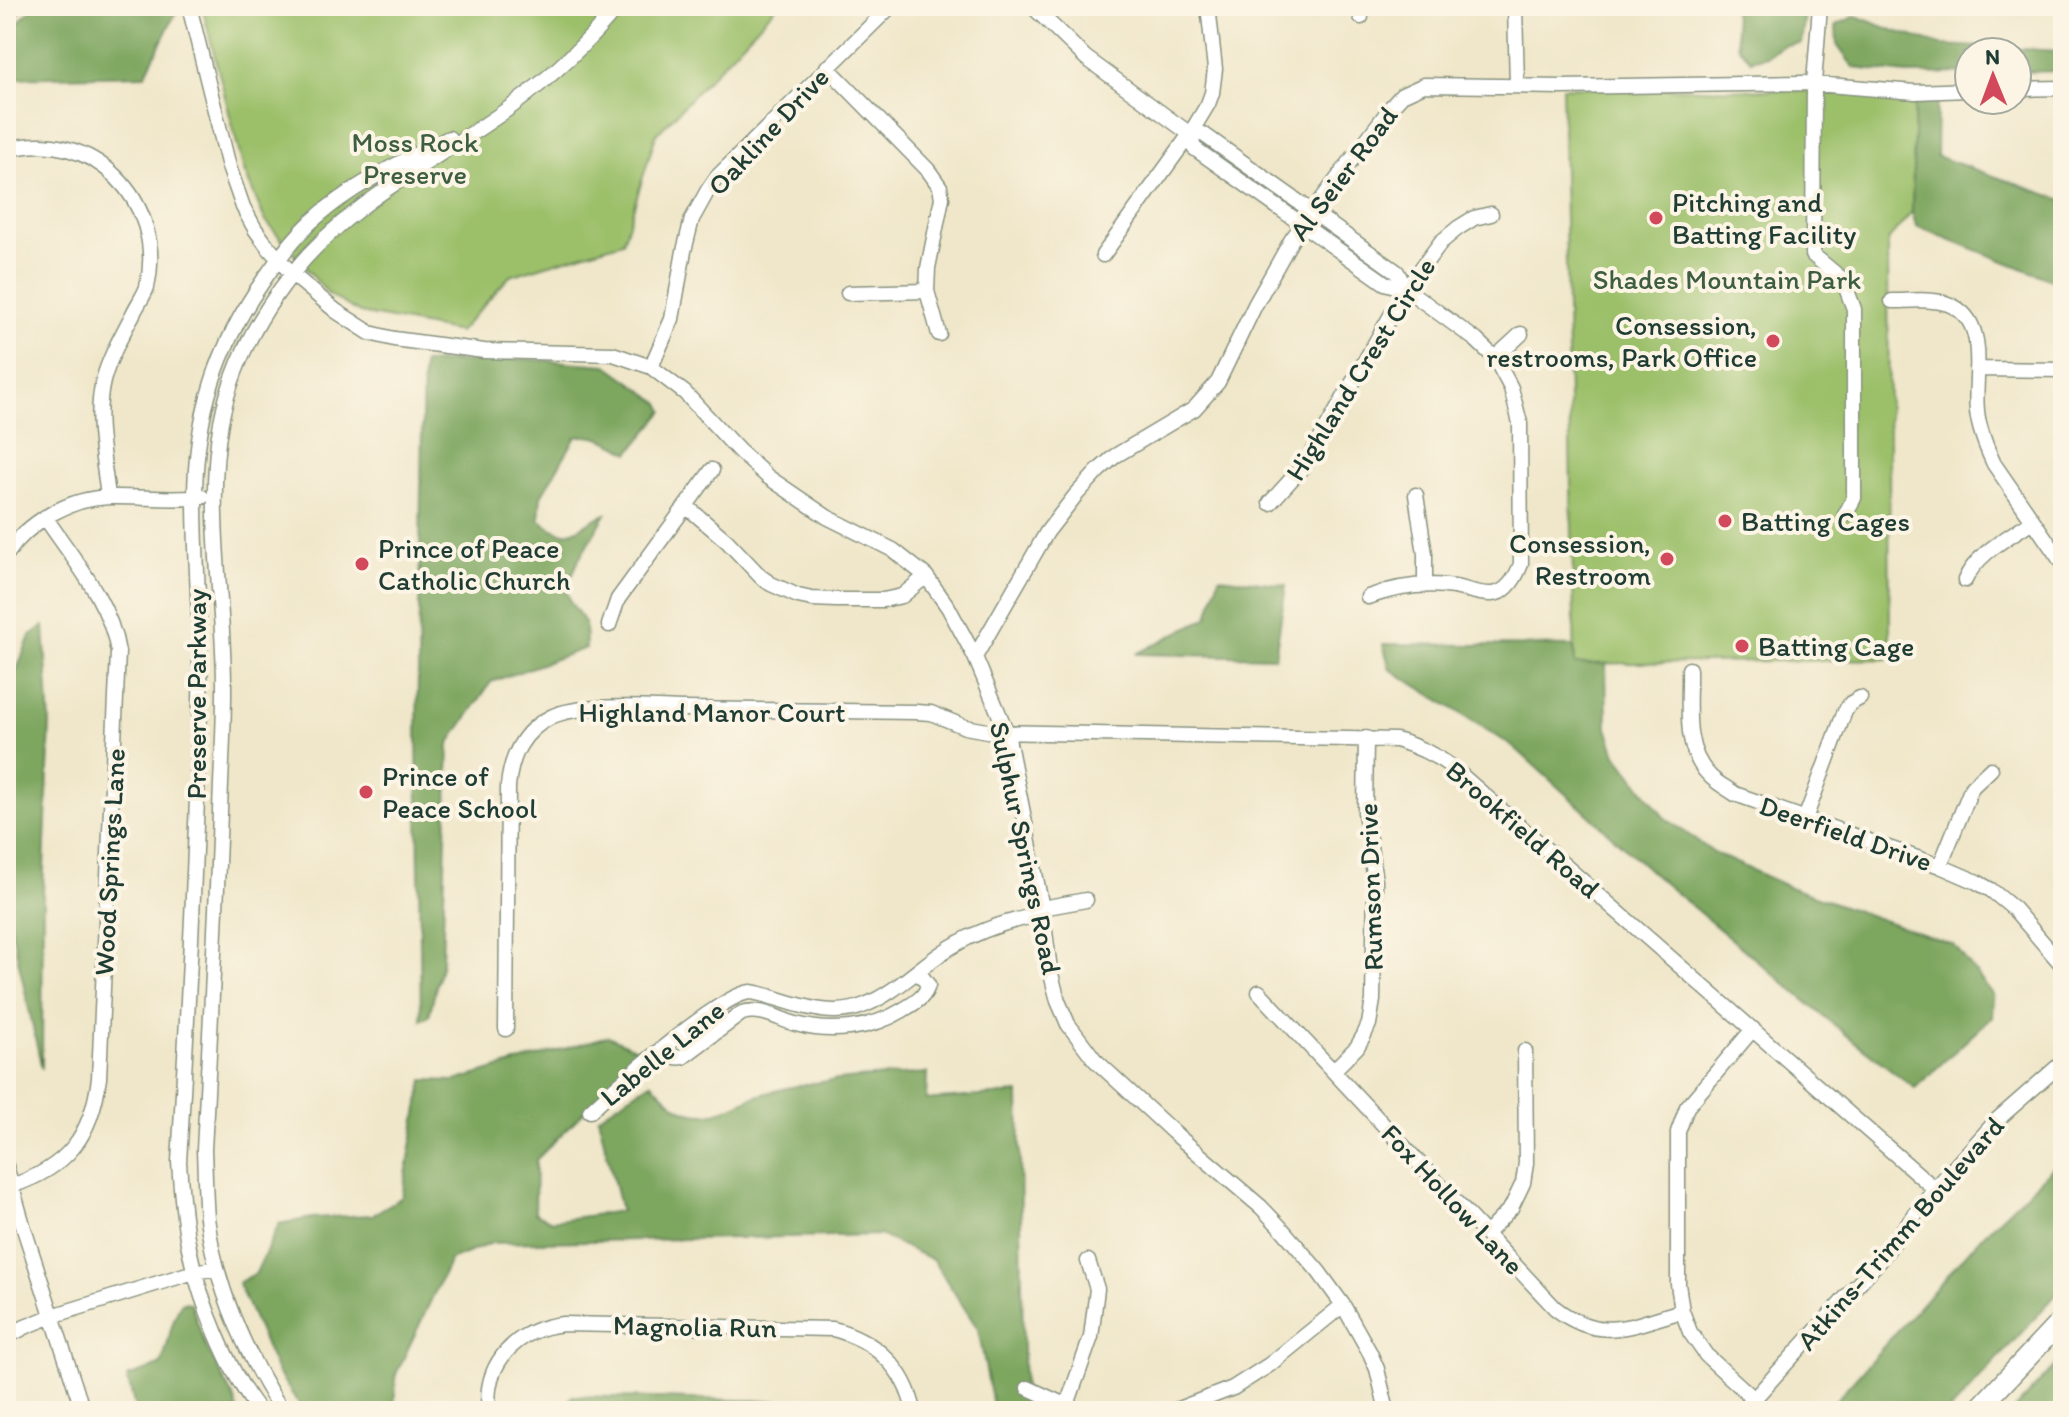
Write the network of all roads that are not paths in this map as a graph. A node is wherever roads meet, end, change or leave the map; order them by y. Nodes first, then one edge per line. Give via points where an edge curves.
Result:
1 (14, 6) edge
2 (189, 6) edge
3 (618, 6) edge
4 (891, 6) edge
5 (1032, 6) edge
6 (1208, 6) edge
7 (1515, 6) edge
8 (1820, 6) edge
9 (6, 16) edge
10 (827, 67) junction
11 (1814, 83) junction
12 (1517, 86) junction
13 (2063, 88) edge
14 (2033, 89) edge
15 (1953, 91) edge
16 (510, 107) junction
17 (1190, 134) junction
18 (6, 150) edge
19 (1253, 168) junction
20 (1243, 182) junction
21 (1312, 210) junction
22 (1491, 214) dead end
23 (1301, 224) junction
24 (1364, 248) junction
25 (1103, 255) dead end
26 (278, 259) junction
27 (1355, 261) junction
28 (292, 274) junction
29 (1406, 289) junction
30 (927, 291) junction
31 (848, 293) dead end
32 (1892, 301) dead end
33 (939, 334) dead end
34 (1521, 334) dead end
35 (1495, 358) junction
36 (651, 367) junction
37 (1977, 369) junction
38 (2063, 370) edge
39 (712, 470) dead end
40 (215, 495) junction
41 (1416, 495) dead end
42 (108, 497) junction
43 (195, 498) junction
44 (1270, 503) dead end
45 (686, 506) junction
46 (1845, 515) dead end
47 (45, 517) junction
48 (2032, 521) junction
49 (6, 555) edge
50 (2063, 564) edge
51 (926, 576) junction
52 (1965, 580) dead end
53 (1425, 585) junction
54 (1368, 597) dead end
55 (609, 625) dead end
56 (975, 657) junction
57 (1689, 669) dead end
58 (1860, 698) dead end
59 (1007, 733) junction
60 (1366, 738) junction
61 (1991, 769) dead end
62 (1805, 819) junction
63 (1940, 866) junction
64 (1086, 900) dead end
65 (1042, 911) junction
66 (2063, 966) edge
67 (918, 971) junction
68 (1259, 992) dead end
69 (506, 1029) dead end
70 (1753, 1029) junction
71 (665, 1048) junction
72 (1525, 1051) dead end
73 (2063, 1062) edge
74 (1333, 1071) junction
75 (590, 1111) dead end
76 (6, 1166) edge
77 (11, 1186) junction
78 (1935, 1189) junction
79 (1486, 1234) junction
80 (1088, 1261) dead end
81 (217, 1268) junction
82 (194, 1272) junction
83 (1343, 1305) junction
84 (1682, 1311) junction
85 (52, 1316) junction
86 (2063, 1319) edge
87 (6, 1337) edge
88 (1028, 1388) dead end
89 (1754, 1399) junction
90 (1073, 1408) edge
91 (83, 1411) edge
92 (259, 1411) edge
93 (282, 1411) edge
94 (489, 1411) edge
95 (914, 1411) edge
96 (1173, 1411) edge
97 (1387, 1411) edge
98 (1743, 1411) edge
99 (1977, 1411) edge

1 - 9 street
2 - 26 street, Sulphur Springs Road via 238,193 255,229
3 - 16 street, Preserve Parkway via 553,74
4 - 10 street, Oakline Drive
5 - 17 street via 1086,58
6 - 17 street via 1215,81
7 - 12 street
8 - 11 street
10 - 30 street via 940,187
10 - 36 street, Oakline Drive via 708,190 692,219 672,319
11 - 12 street, Al Seier Road
11 - 15 street, Al Seier Road
11 - 46 street via 1813,255 1843,280 1854,309 1854,498
12 - 21 street, Al Seier Road via 1424,85 1402,95
13 - 14 street
16 - 26 street, Preserve Parkway via 358,187 309,224
16 - 28 street, Preserve Parkway via 369,202
17 - 19 street via 1203,134
17 - 20 street via 1194,148
17 - 25 street
18 - 42 street via 44,145 99,163 120,179 148,227 146,288 103,381 99,416
19 - 20 street
19 - 21 street
20 - 23 street
21 - 23 street, Al Seier Road
21 - 24 street
22 - 29 street, Highland Crest Circle via 1474,218 1441,242
23 - 27 street
23 - 56 street, Al Seier Road via 1218,382 1194,409 1115,456 1075,496 1047,532
24 - 27 street
24 - 29 street via 1397,272
26 - 28 street, Sulphur Springs Road
26 - 43 street, Preserve Parkway via 225,345 209,390
27 - 29 street via 1385,283
28 - 36 street, Sulphur Springs Road via 370,333 484,351 613,354
28 - 40 street, Preserve Parkway via 236,369 221,420
29 - 35 street
29 - 44 street, Highland Crest Circle via 1308,461
30 - 31 street
30 - 33 street
32 - 37 street via 1939,302 1961,312 1974,332
34 - 35 street
35 - 53 street via 1511,388 1520,423 1521,564 1512,584 1492,594
36 - 51 street, Sulphur Springs Road via 685,393 768,477 827,517 893,550
37 - 38 street
37 - 48 street via 1976,406 1984,441
39 - 45 street
40 - 43 street
40 - 81 street, Preserve Parkway via 224,692 204,1150 207,1218
41 - 53 street
42 - 43 street
42 - 47 street via 85,500
43 - 82 street, Preserve Parkway via 200,700 179,1162
45 - 51 street via 761,577 798,596 883,600 902,596
45 - 55 street via 618,599
47 - 49 street
47 - 77 street, Wood Springs Lane via 108,615 118,652 100,1062 97,1098 79,1141 55,1165
48 - 50 street
48 - 52 street via 1979,558
51 - 56 street, Sulphur Springs Road
53 - 54 street
56 - 59 street, Sulphur Springs Road
57 - 62 street, Deerfield Drive via 1690,740 1708,775 1735,794
58 - 62 street via 1845,711
59 - 60 street, Brookfield Road
59 - 65 street, Sulphur Springs Road
59 - 69 street, Highland Manor Court via 916,712 625,709 568,711 539,723 519,744 508,786
60 - 70 street, Brookfield Road via 1414,745 1452,767
60 - 74 street, Rumson Drive via 1365,812 1375,881 1373,1000 1364,1035
61 - 63 street via 1972,787
62 - 63 street, Deerfield Drive
63 - 66 street, Deerfield Drive via 2005,901
64 - 65 street, Labelle Lane
65 - 67 street, Labelle Lane via 972,936
65 - 83 street, Sulphur Springs Road via 1058,1001 1082,1044 1261,1207
67 - 71 street, Labelle Lane via 888,993 852,1009 819,1011 743,994 708,1013
67 - 71 street via 928,985 923,996 870,1025 819,1028 757,1010 742,1013 683,1057 673,1057
68 - 74 street, Fox Hollow Lane
70 - 78 street, Brookfield Road
70 - 84 street via 1687,1107 1678,1132
71 - 75 street, Labelle Lane
72 - 79 street via 1523,1183 1511,1208
73 - 78 street, Atkins-Trimm Boulevard via 1998,1119
74 - 79 street, Fox Hollow Lane
76 - 77 street
77 - 85 street
78 - 89 street, Atkins-Trimm Boulevard via 1878,1262
79 - 84 street, Fox Hollow Lane via 1555,1308 1578,1323 1615,1329
80 - 90 street via 1097,1289
81 - 82 street
81 - 93 street, Preserve Parkway via 239,1332
82 - 85 street
82 - 92 street, Preserve Parkway via 221,1345
83 - 96 street via 1233,1388
83 - 97 street, Sulphur Springs Road via 1377,1369
84 - 89 street via 1698,1345
85 - 87 street
85 - 91 street
86 - 99 highway
88 - 90 street
89 - 98 street, Atkins-Trimm Boulevard
94 - 95 street, Magnolia Run via 492,1377 508,1348 531,1332 563,1324 847,1332 890,1361 905,1383

